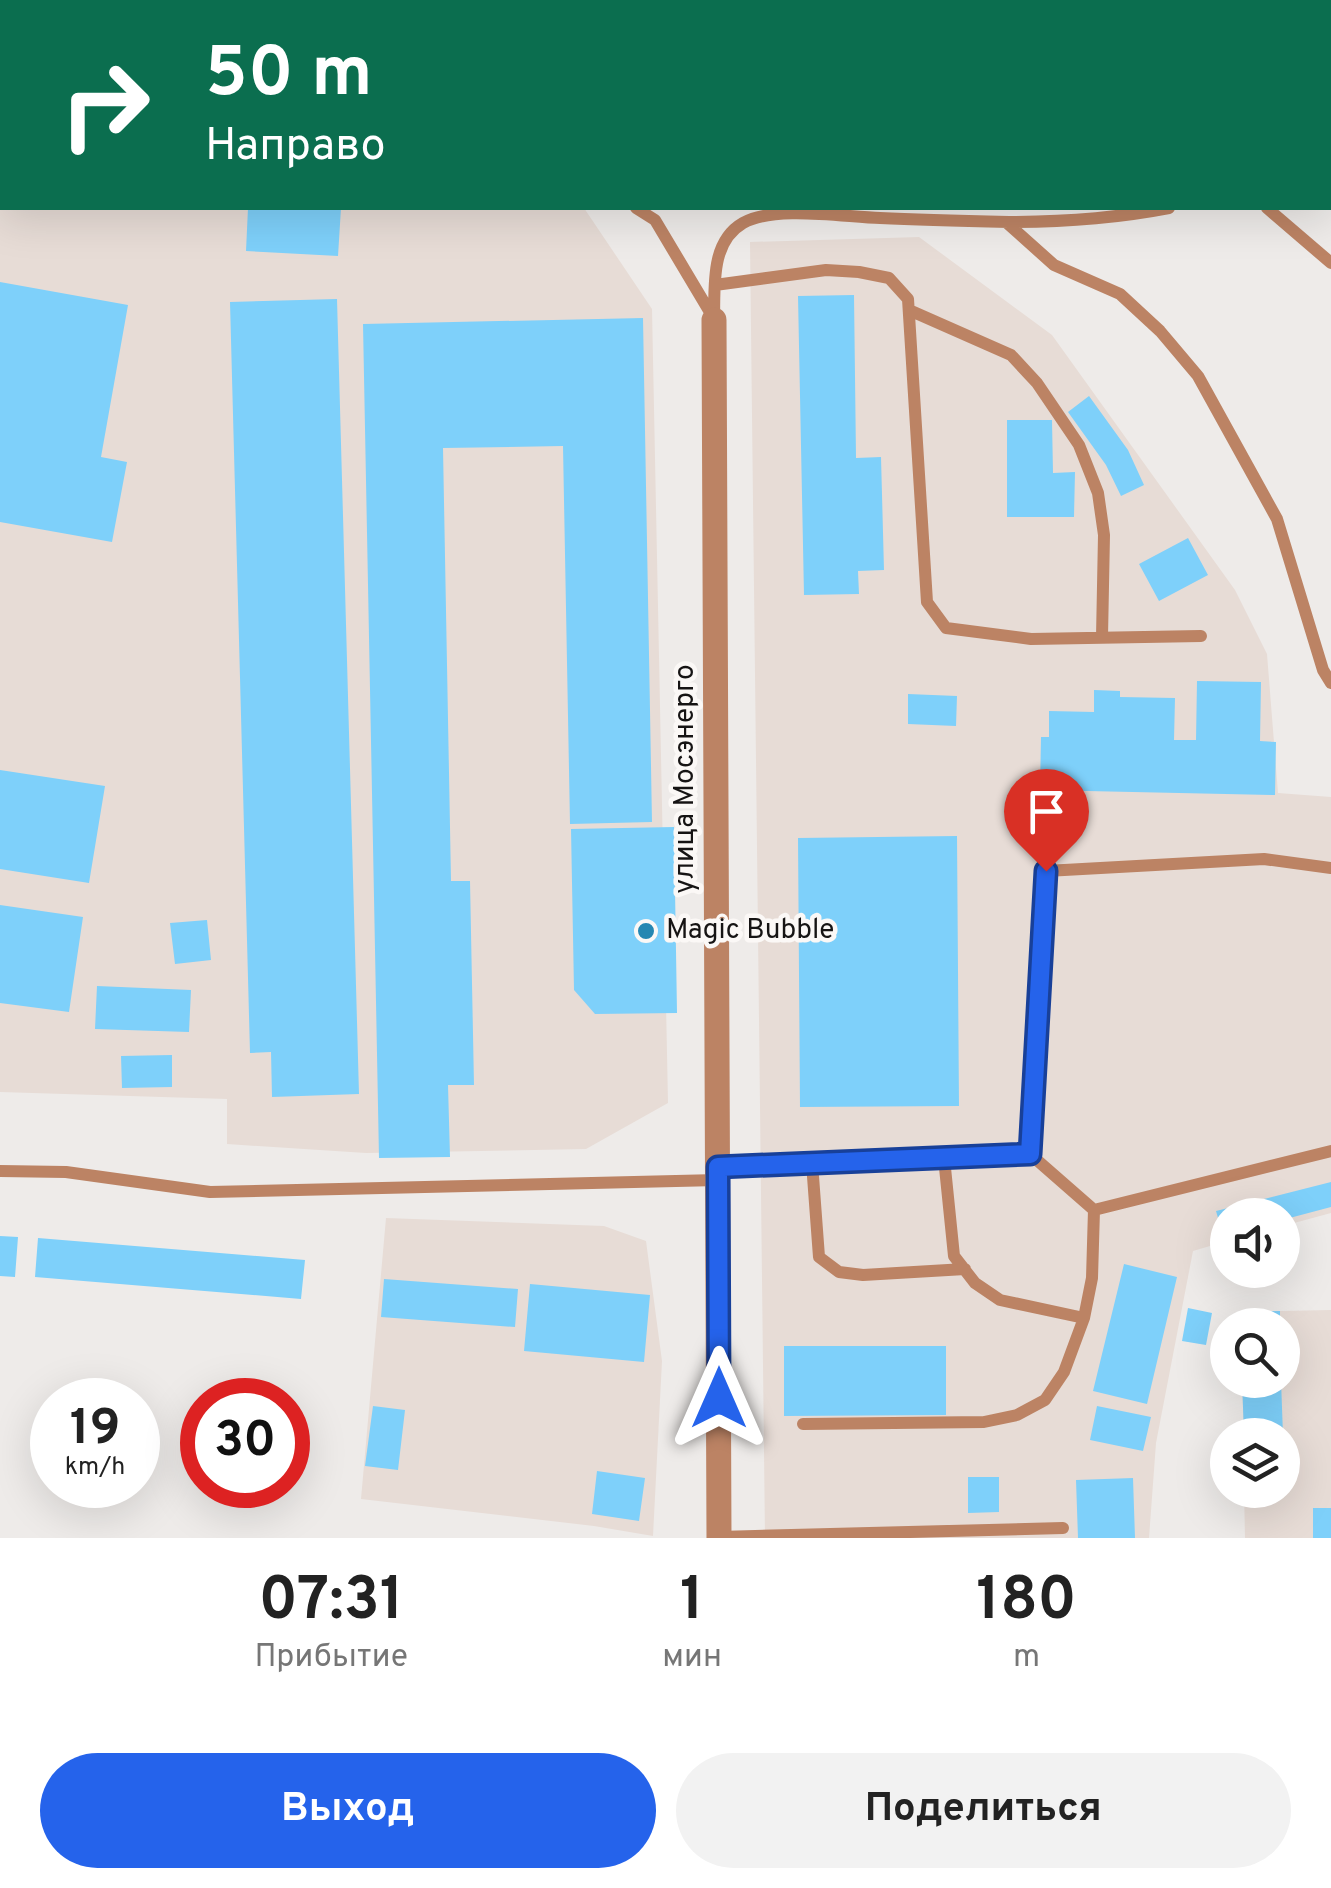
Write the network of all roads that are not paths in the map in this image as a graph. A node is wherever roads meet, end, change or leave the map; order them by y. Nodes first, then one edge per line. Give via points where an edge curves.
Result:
1 (639, 210) edge
2 (1155, 210) edge
3 (1269, 210) edge
4 (1006, 222) junction
5 (1331, 263) edge
6 (715, 285) junction
7 (909, 310) junction
8 (714, 320) junction
9 (1201, 636) dead end
10 (1102, 638) junction
11 (1331, 682) edge
12 (1331, 868) edge
13 (1331, 1151) edge
14 (1030, 1154) junction
15 (944, 1158) junction
16 (812, 1163) junction
17 (0, 1170) edge
18 (718, 1174) junction
19 (1094, 1210) junction
20 (965, 1270) junction
21 (1084, 1318) junction
22 (802, 1424) dead end
23 (1063, 1528) dead end
24 (719, 1538) edge

1 - 8 lane via 655,220
2 - 4 lane
3 - 5 lane
4 - 6 lane via 781,213 744,222 730,235 716,262
4 - 11 lane via 1054,265 1120,294 1198,376 1277,518
6 - 7 lane via 858,272 890,278
6 - 8 lane
7 - 10 lane via 1011,355 1079,445 1098,492 1104,536
7 - 10 lane via 927,602 946,628
8 - 18 street, улица Мосэнерго
9 - 10 lane
12 - 14 lane via 1264,859 1046,871
13 - 19 lane
14 - 15 lane
14 - 19 lane
15 - 16 lane
15 - 20 lane via 954,1256
16 - 18 lane
16 - 20 lane via 818,1257 839,1272
17 - 18 lane via 210,1192
18 - 24 street, улица Мосэнерго
19 - 21 lane
20 - 21 lane via 1000,1300
21 - 22 lane via 1064,1372 1045,1400 1017,1415 984,1422
23 - 24 lane

